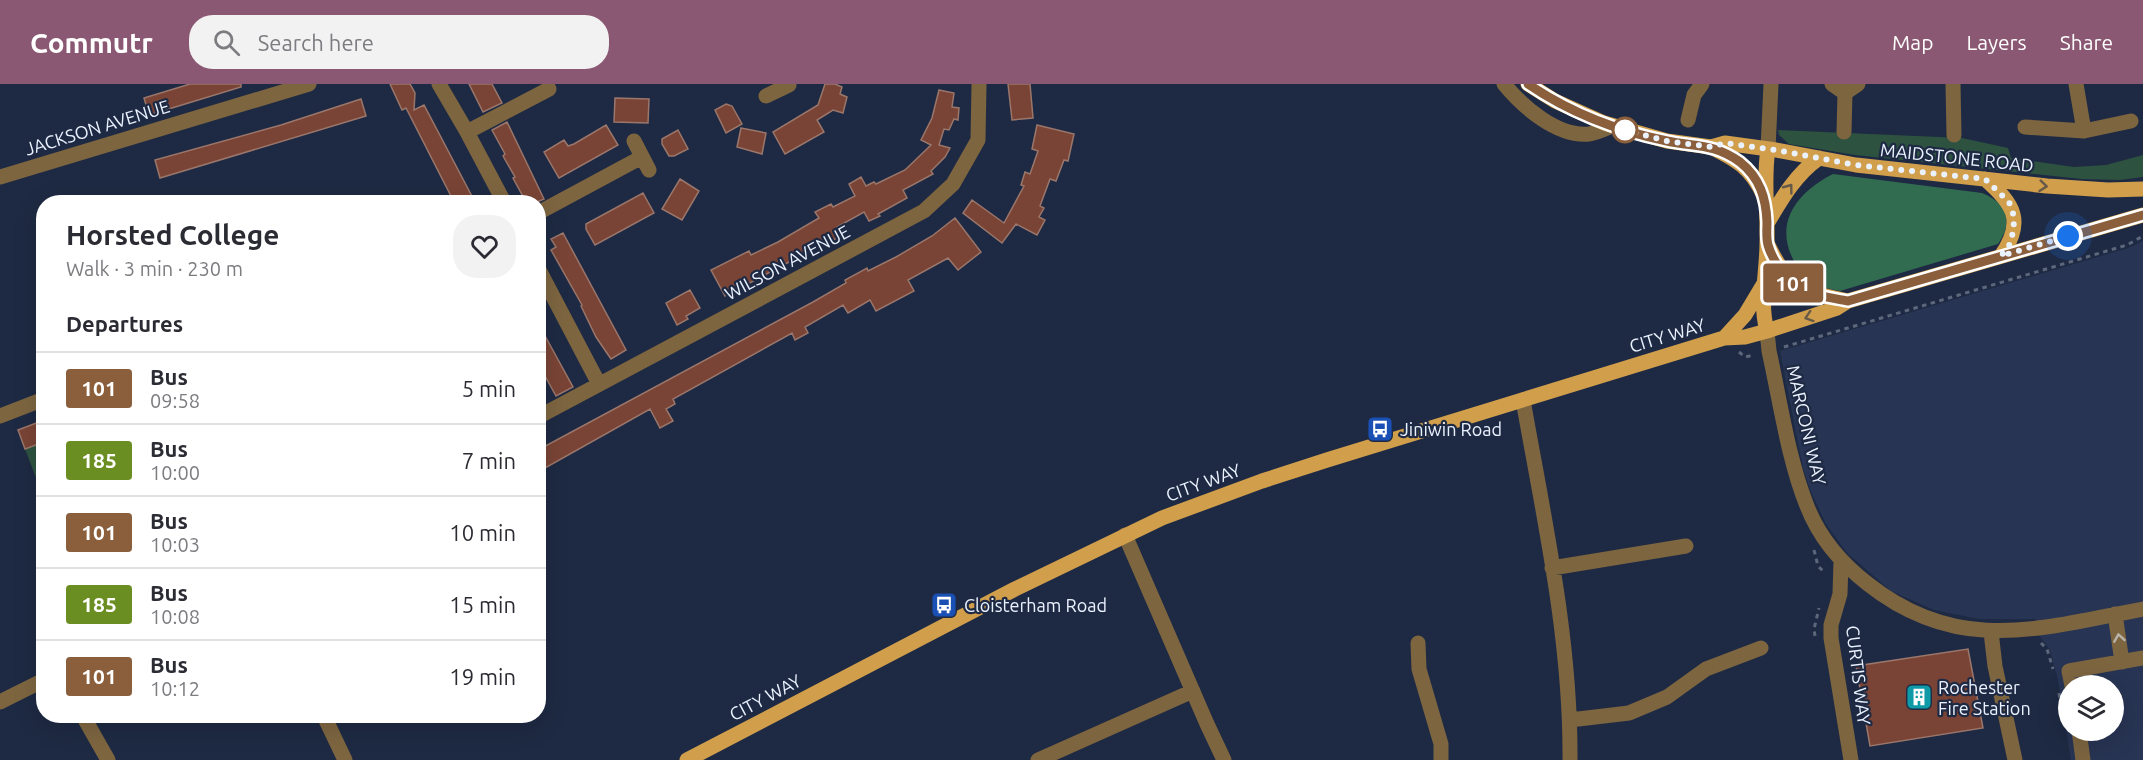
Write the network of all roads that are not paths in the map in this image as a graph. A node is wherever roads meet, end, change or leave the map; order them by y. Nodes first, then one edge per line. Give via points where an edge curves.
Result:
1 (309, 84) edge
2 (439, 84) edge
3 (979, 84) edge
4 (1504, 84) edge
5 (1528, 84) edge
6 (1702, 84) edge
7 (1771, 84) edge
8 (1832, 84) edge
9 (1858, 84) edge
10 (1953, 84) edge
11 (2076, 84) edge
12 (549, 89) dead end
13 (1845, 93) junction
14 (1688, 120) dead end
15 (2131, 121) dead end
16 (1612, 126) junction
17 (2025, 127) dead end
18 (2084, 131) junction
19 (467, 132) junction
20 (1844, 132) dead end
21 (1954, 135) dead end
22 (634, 141) dead end
23 (1711, 147) junction
24 (1768, 149) junction
25 (1819, 158) junction
26 (0, 177) edge
27 (1985, 179) junction
28 (2143, 189) edge
29 (500, 195) edge
30 (1767, 201) junction
31 (546, 209) edge
32 (2143, 215) edge
33 (1767, 225) junction
34 (1767, 244) junction
35 (2001, 256) junction
36 (546, 283) edge
37 (1764, 283) junction
38 (1848, 301) junction
39 (1767, 331) junction
40 (1724, 338) junction
41 (599, 384) junction
42 (1522, 400) junction
43 (36, 402) edge
44 (546, 413) edge
45 (0, 416) edge
46 (1125, 535) junction
47 (1686, 546) dead end
48 (1842, 561) junction
49 (1552, 568) junction
50 (2143, 609) edge
51 (2115, 614) junction
52 (1991, 632) junction
53 (1418, 642) dead end
54 (1761, 648) dead end
55 (2143, 658) edge
56 (2122, 662) junction
57 (2069, 675) edge
58 (36, 684) edge
59 (1193, 691) junction
60 (0, 702) edge
61 (1570, 720) junction
62 (87, 723) edge
63 (327, 723) edge
64 (2076, 741) edge
65 (108, 760) edge
66 (345, 760) edge
67 (687, 760) edge
68 (1038, 760) edge
69 (1224, 760) edge
70 (1441, 760) edge
71 (1570, 760) edge
72 (1851, 760) edge
73 (2015, 760) edge
74 (2083, 760) edge

1 - 26 street, JACKSON AVENUE
2 - 19 street
3 - 41 street, WILSON AVENUE via 978,140 953,184 924,211
4 - 16 street via 1555,127 1589,134
5 - 16 main road via 1555,101
6 - 14 street via 1694,95
7 - 24 street
8 - 13 street
9 - 13 street
10 - 21 street
11 - 18 street
12 - 19 street
13 - 20 street
15 - 18 street
16 - 23 main road via 1667,141
17 - 18 street
19 - 29 street
22 - 31 street via 646,164
23 - 24 main road, MAIDSTONE ROAD via 1725,143
23 - 30 main road via 1749,170
24 - 25 main road, MAIDSTONE ROAD
24 - 30 main road
25 - 27 main road, MAIDSTONE ROAD
33 -> 25 main road via 1787,190
27 -> 28 main road, MAIDSTONE ROAD via 2094,190
27 - 35 main road via 2009,202 2013,213 2010,244
30 - 33 main road
32 - 35 main road
33 - 34 main road
34 - 37 main road
34 - 38 main road via 1794,284 1812,293
35 - 38 main road
36 - 41 street
37 - 39 main road
37 - 40 main road via 1745,315
38 -> 39 main road
39 - 40 main road, CITY WAY
39 - 48 street, MARCONI WAY via 1798,484 1823,537
40 - 42 main road, CITY WAY
41 - 44 street, WILSON AVENUE
42 - 46 main road, CITY WAY via 1262,481
42 - 49 street
43 - 45 street
46 - 59 street
46 - 67 main road, CITY WAY
47 - 49 street
48 - 52 street, MARCONI WAY via 1885,598 1911,612 1936,622
48 - 72 street, CURTIS WAY via 1831,638
49 - 61 street
50 - 51 street, MARCONI WAY
51 - 52 street, MARCONI WAY via 2030,630
56 -> 51 street
52 - 73 street
53 - 70 street via 1419,669 1441,744
54 - 61 street via 1706,669 1667,697 1629,713
55 - 56 street
56 - 57 street via 2070,671
58 - 60 street
59 - 68 street
59 - 69 street
61 - 71 street
62 - 65 street
63 - 66 street
64 - 74 street

